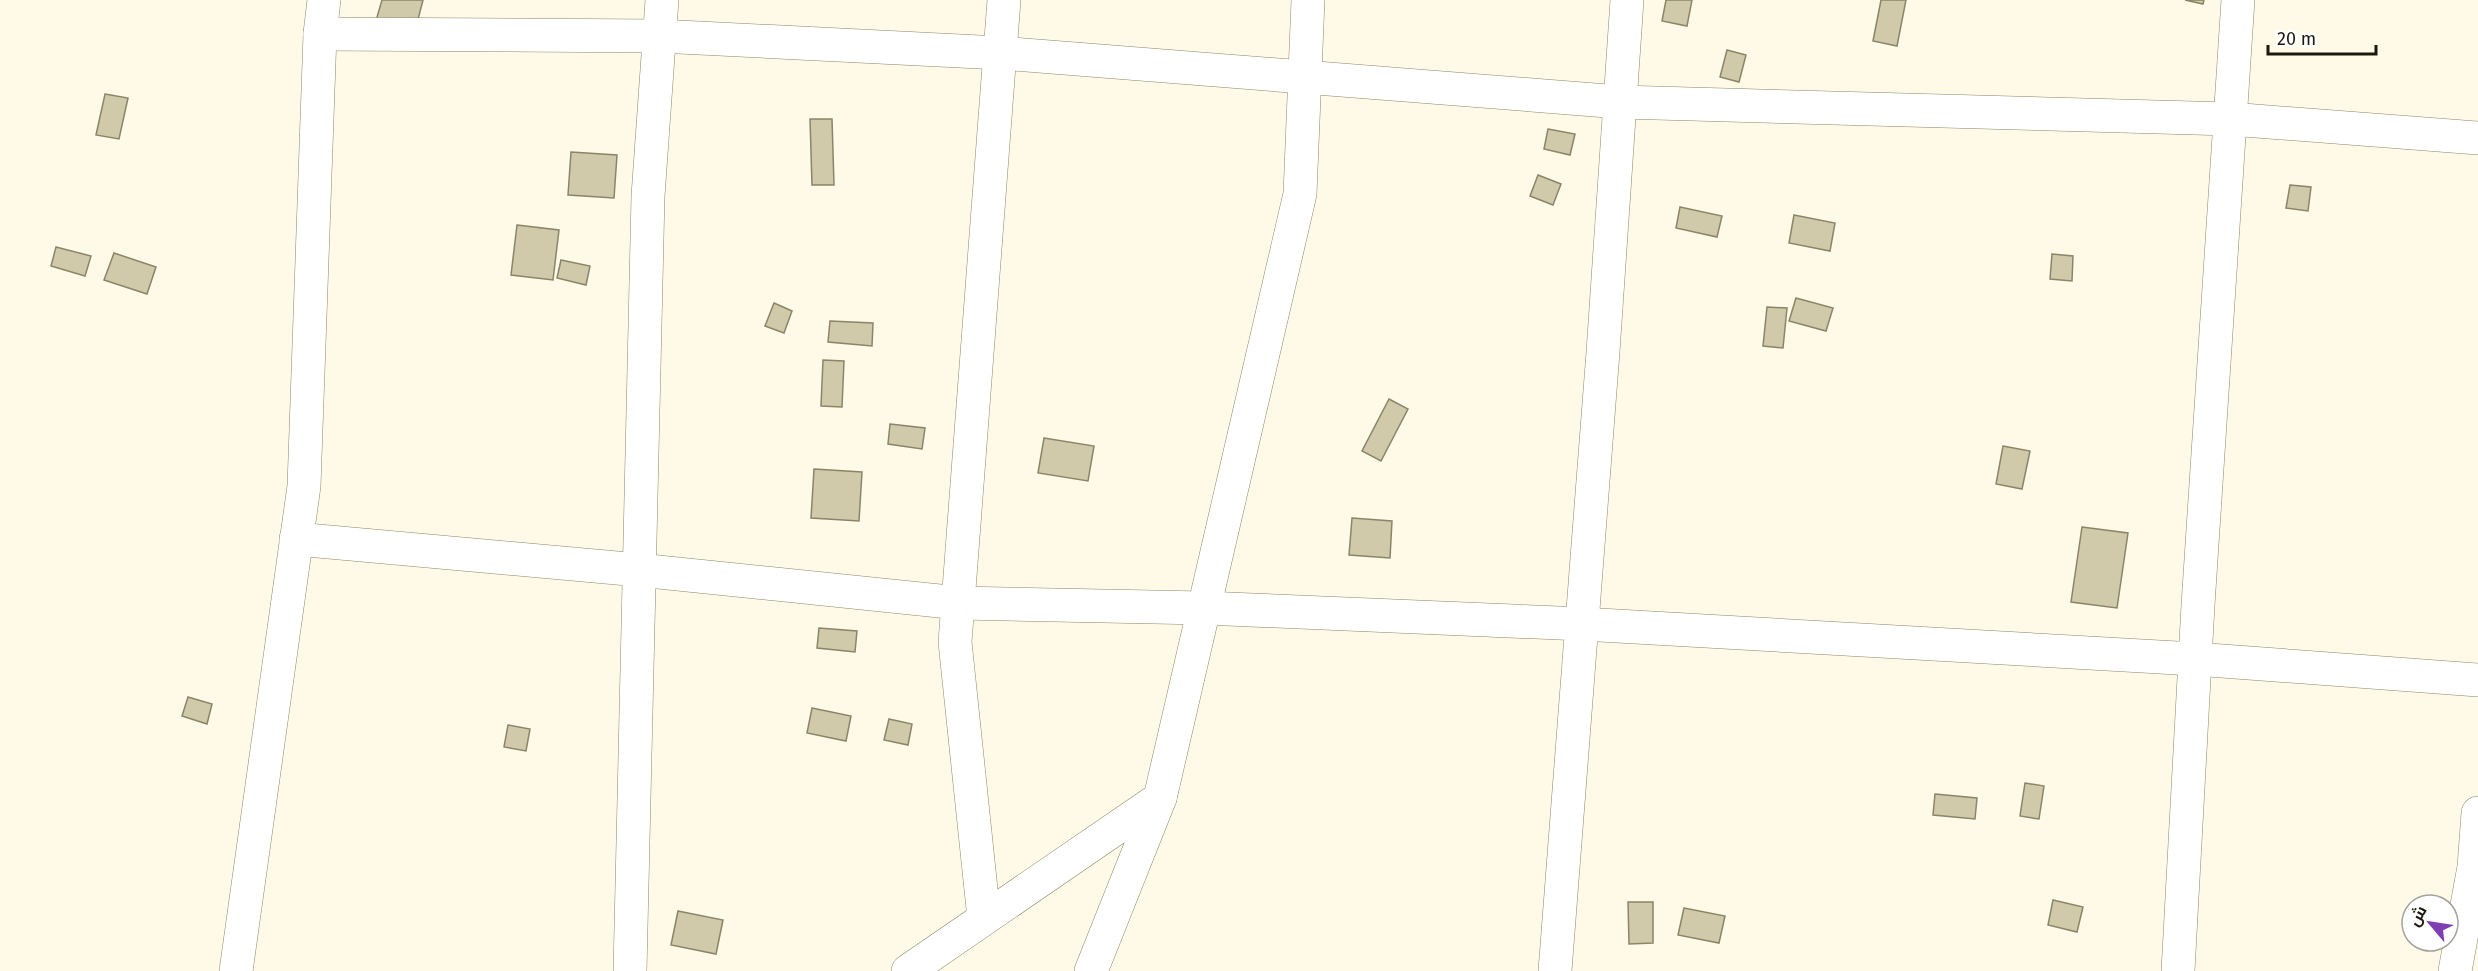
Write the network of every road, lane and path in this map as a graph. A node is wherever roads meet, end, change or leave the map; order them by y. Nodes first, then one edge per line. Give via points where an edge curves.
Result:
1 (324, 0) edge
2 (662, 0) edge
3 (1004, 0) edge
4 (1308, 0) edge
5 (1627, 0) edge
6 (2238, 0) edge
7 (320, 34) junction
8 (660, 36) junction
9 (1000, 53) junction
10 (1305, 79) junction
11 (1620, 102) junction
12 (2230, 119) junction
13 (2478, 138) edge
14 (296, 539) junction
15 (639, 570) junction
16 (959, 603) junction
17 (1204, 608) junction
18 (1582, 624) junction
19 (2195, 659) junction
20 (2478, 680) edge
21 (1160, 798) junction
22 (2478, 813) edge
23 (984, 918) junction
24 (236, 971) edge
25 (630, 971) edge
26 (908, 971) edge
27 (1091, 971) edge
28 (1555, 971) edge
29 (2178, 971) edge
30 (2455, 971) edge

1 - 7 street
2 - 8 street
3 - 9 street
4 - 10 street
5 - 11 street
6 - 12 street
7 - 8 street
7 - 14 street via 304,486
8 - 9 street
8 - 15 street via 648,196
9 - 10 street
9 - 16 street
10 - 11 street
10 - 17 street via 1300,194
11 - 12 street
11 - 18 street
12 - 13 street
12 - 19 street
14 - 15 street
14 - 24 street
15 - 16 street
15 - 25 street
16 - 17 street
16 - 23 street via 956,642
17 - 18 street
17 - 21 street
18 - 19 street
18 - 28 street
19 - 20 street
19 - 29 street
21 - 23 street
21 - 27 street
22 - 30 street via 2475,867
23 - 26 street

